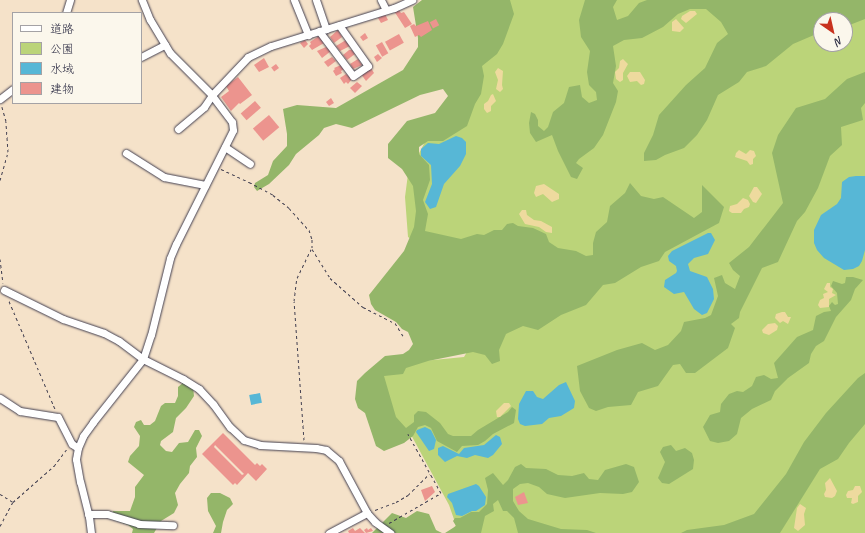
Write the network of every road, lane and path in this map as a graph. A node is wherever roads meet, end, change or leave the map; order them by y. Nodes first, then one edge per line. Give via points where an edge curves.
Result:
1 (70, 0) edge
2 (142, 0) edge
3 (294, 0) edge
4 (316, 0) edge
5 (381, 0) edge
6 (412, 0) edge
7 (386, 10) junction
8 (66, 12) edge
9 (339, 25) junction
10 (322, 30) junction
11 (308, 34) junction
12 (165, 45) junction
13 (142, 56) edge
14 (12, 90) edge
15 (212, 95) junction
16 (0, 100) edge
17 (178, 129) dead end
18 (225, 147) junction
19 (126, 153) dead end
20 (250, 164) dead end
21 (214, 166) junction
22 (0, 180) edge
23 (205, 185) junction
24 (312, 249) junction
25 (0, 260) edge
26 (4, 290) junction
27 (403, 336) dead end
28 (143, 359) junction
29 (0, 398) edge
30 (58, 417) junction
31 (408, 434) dead end
32 (75, 446) junction
33 (304, 447) junction
34 (430, 474) junction
35 (0, 494) edge
36 (13, 502) junction
37 (368, 513) junction
38 (88, 514) junction
39 (173, 524) dead end
40 (0, 526) edge
41 (381, 527) junction
42 (91, 533) edge
43 (329, 533) edge
44 (390, 533) edge

1 - 8 street
2 - 12 street
3 - 11 street
4 - 10 street
5 - 7 street
6 - 7 street
7 - 9 street
9 - 10 street
9 - 10 street via 368,66 353,76
10 - 11 street
11 - 15 street via 271,46 248,57
12 - 13 street
12 - 15 street
14 - 16 street
15 - 17 street via 204,107
15 - 18 street via 232,122 233,130
16 - 22 path via 6,121 8,152
18 - 20 street
18 - 21 street
19 - 23 street via 164,177
21 - 23 street
21 - 24 path via 273,195 289,208 309,230
23 - 28 street via 170,258
24 - 27 path via 336,283 362,307 395,324
24 - 33 path via 298,278 294,300
25 - 26 path
26 - 28 street via 63,319 104,333
26 - 30 path
28 - 32 street
28 - 33 street via 199,389 244,440 260,445
29 - 30 street via 20,411
30 - 32 street
31 - 34 path
32 - 36 path
32 - 38 street
33 - 37 street via 326,450 339,461
34 - 37 path via 408,495
34 - 41 path via 441,493
35 - 36 path
36 - 40 path
37 - 41 street
37 - 43 street
38 - 39 street via 107,514 139,524
38 - 42 street
41 - 44 street

